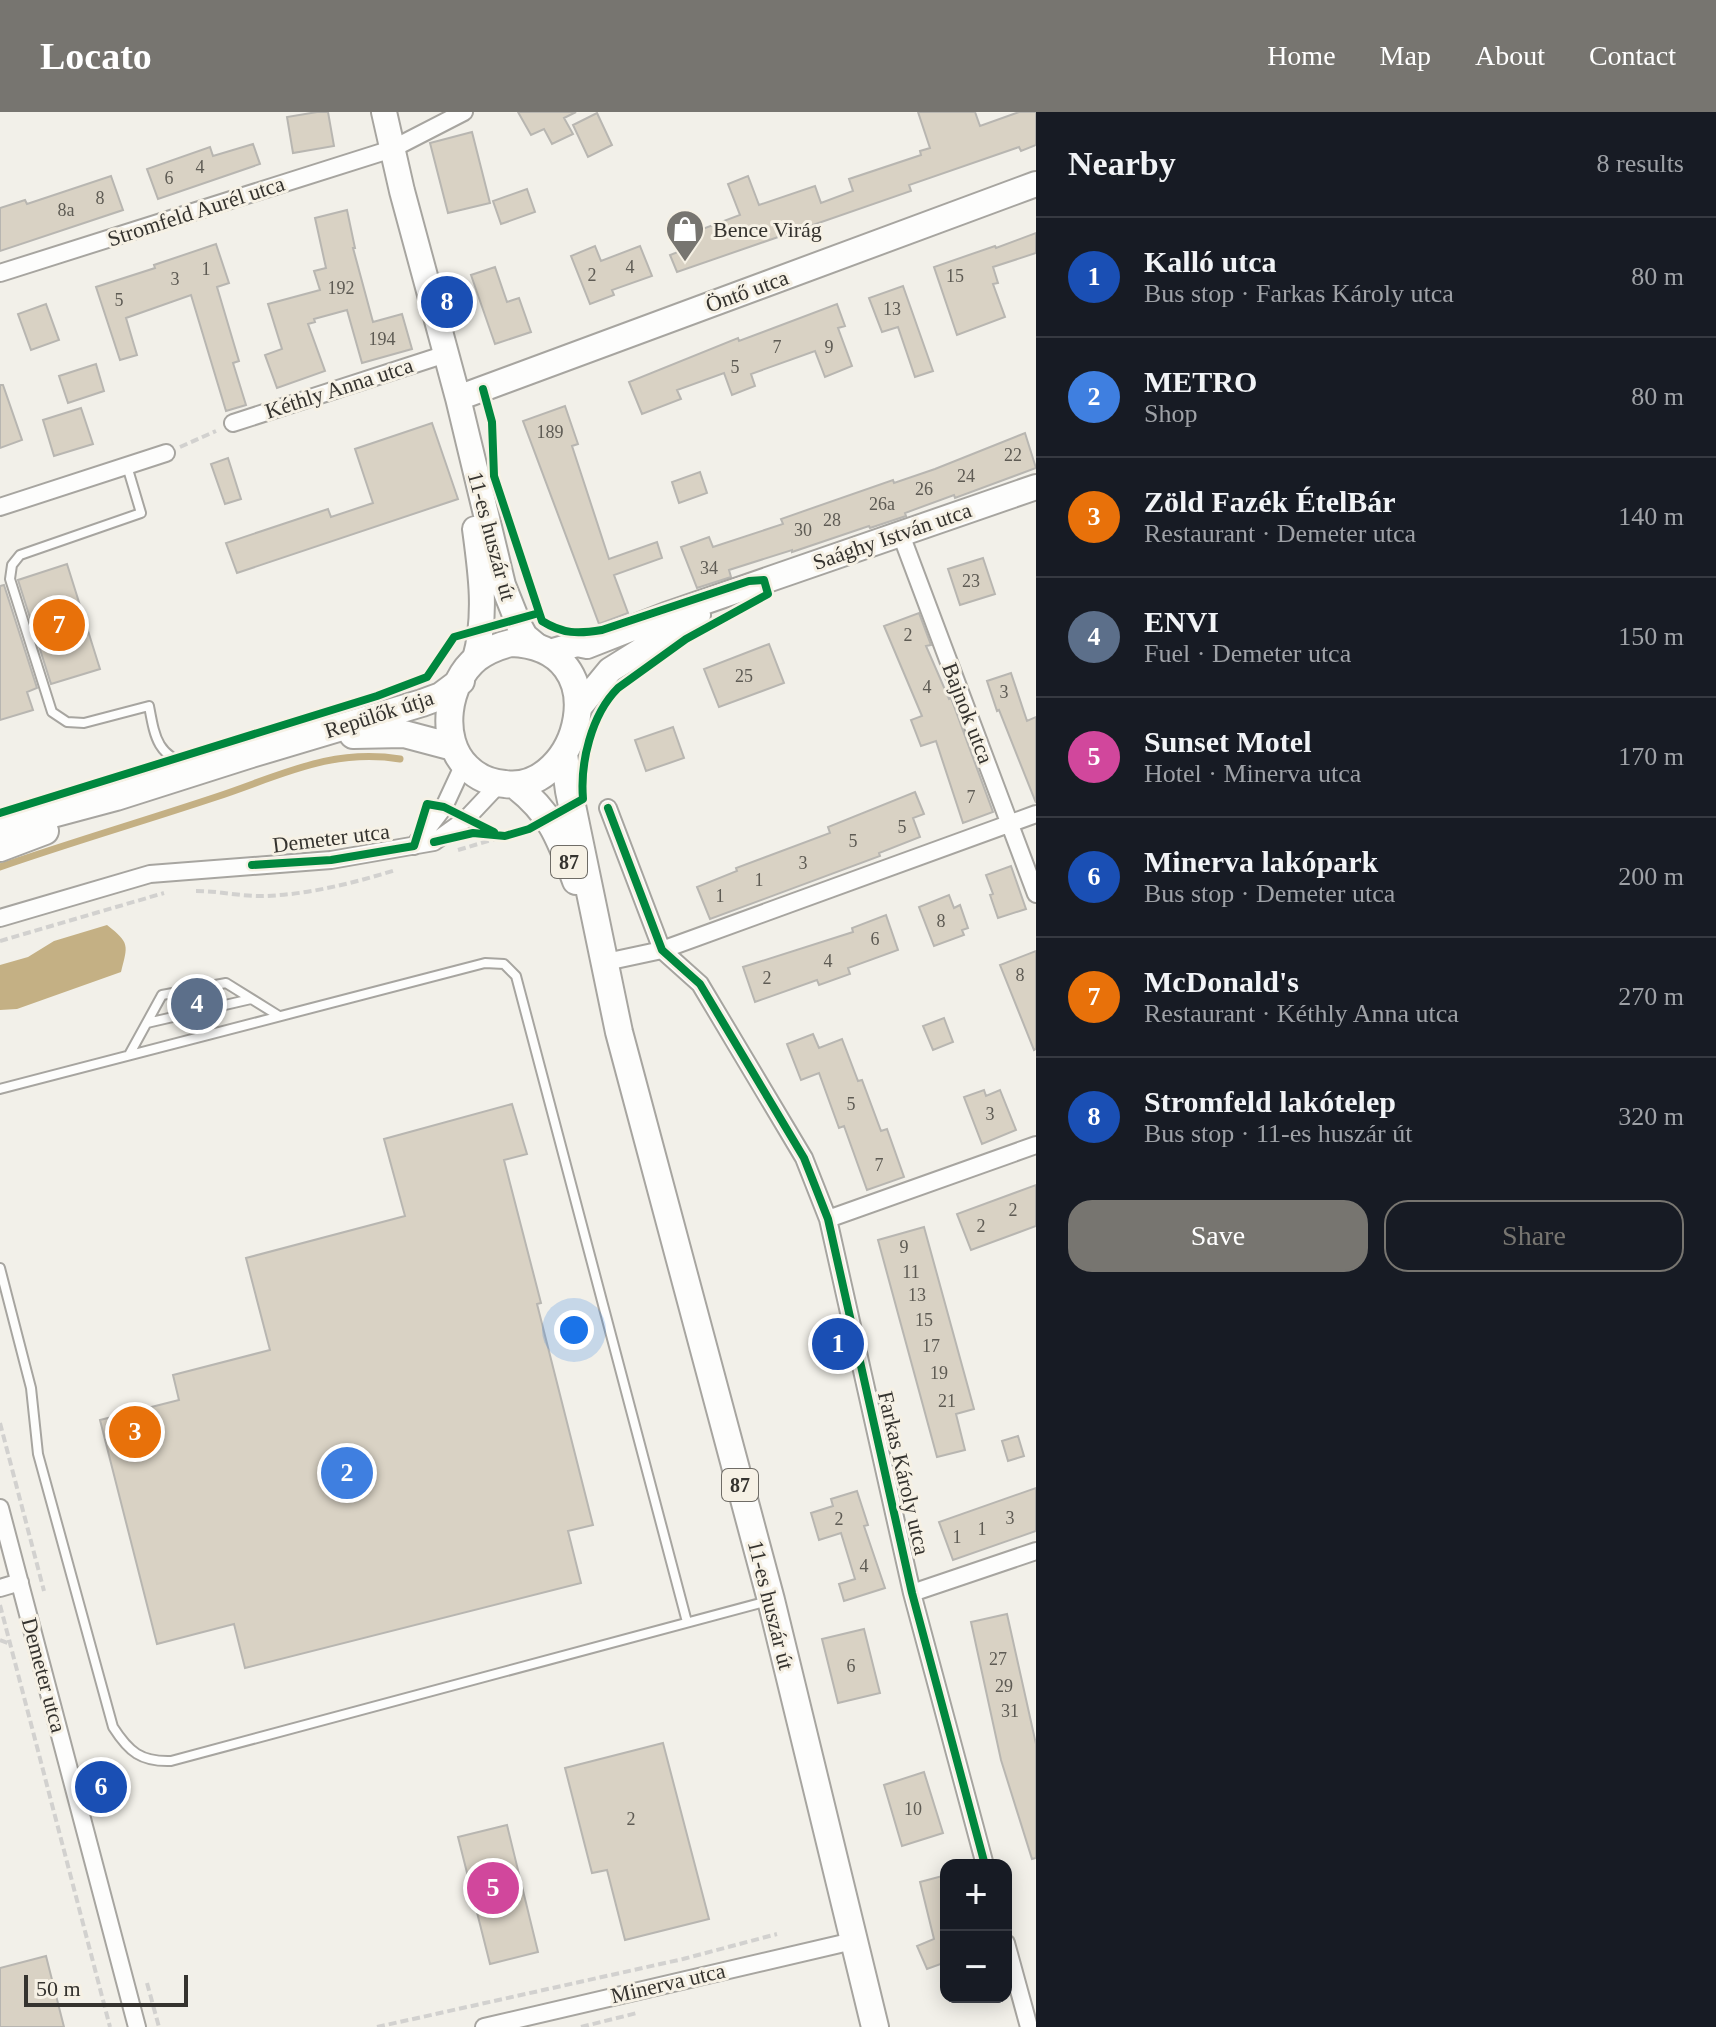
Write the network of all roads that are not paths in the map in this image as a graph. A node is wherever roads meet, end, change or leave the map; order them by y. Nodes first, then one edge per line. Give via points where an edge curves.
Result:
1 (384, 112) edge
2 (464, 112) edge
3 (392, 149) junction
4 (1036, 184) edge
5 (0, 273) edge
6 (446, 354) junction
7 (460, 409) junction
8 (233, 423) road end
9 (166, 453) road end
10 (127, 466) junction
11 (1036, 487) edge
12 (0, 507) edge
13 (900, 532) junction
14 (749, 587) junction
15 (544, 649) junction
16 (468, 670) junction
17 (577, 710) junction
18 (294, 741) junction
19 (564, 754) junction
20 (458, 756) junction
21 (202, 770) junction
22 (508, 785) junction
23 (116, 797) junction
24 (608, 808) dead end
25 (1036, 814) edge
26 (1009, 823) junction
27 (0, 828) edge
28 (414, 846) junction
29 (0, 848) edge
30 (1036, 894) edge
31 (0, 918) edge
32 (662, 950) junction
33 (605, 957) junction
34 (251, 999) junction
35 (279, 1016) junction
36 (147, 1023) junction
37 (129, 1055) junction
38 (0, 1089) edge
39 (1036, 1145) edge
40 (828, 1219) junction
41 (0, 1268) edge
42 (0, 1508) edge
43 (1036, 1551) edge
44 (20, 1582) junction
45 (0, 1588) edge
46 (912, 1593) junction
47 (771, 1600) junction
48 (687, 1622) junction
49 (983, 1859) edge
50 (853, 1941) junction
51 (1012, 1965) edge
52 (137, 2027) edge
53 (484, 2027) edge
54 (875, 2027) edge
55 (1029, 2027) edge

1 - 3 street, 11-es huszár út
2 - 3 street, Stromfeld Aurél utca
3 - 5 street, Stromfeld Aurél utca
3 - 6 street, 11-es huszár út
4 - 7 street, Öntő utca
6 - 7 street, 11-es huszár út
6 - 8 street, Kéthly Anna utca
7 - 15 street, 11-es huszár út via 503,585 525,636
7 - 16 street, 11-es huszár út via 482,586 482,636
9 - 10 street
10 - 12 street
10 - 21 lane via 141,513 20,555 10,579 52,712 67,722 84,723 149,706 160,747 172,760
11 - 13 street, Saághy István utca
13 - 14 street, Saághy István utca
13 - 26 street, Bajnok utca
14 - 15 street, Saághy István utca via 587,646
14 - 17 street, Saághy István utca via 610,670
15 - 16 main road, 87 via 511,643 494,647
15 - 17 main road, 87 via 569,670
16 - 18 main road, Repülők útja / 87 via 441,696
16 - 20 main road via 448,717
17 - 19 main road, 87
18 - 20 main road, Repülők útja / 87 via 404,734
18 - 21 main road, Repülők útja / 87
19 - 22 main road via 542,777
19 - 33 main road, 87
20 - 22 main road, 87 via 479,777
20 - 28 street, Demeter utca via 444,807
21 - 23 main road, Repülők útja / 87
22 - 28 street, Demeter utca via 470,826
22 - 33 main road, 87 via 534,800 556,829
23 - 27 main road, 87
23 - 29 main road, 87 via 100,810
24 - 32 street, Farkas Károly utca
25 - 26 street
26 - 30 street, Bajnok utca
26 - 32 street
28 - 31 street, Demeter utca via 331,860 150,874
32 - 33 street
32 - 40 street, Farkas Károly utca via 700,984 804,1158
33 - 47 main road, 11-es huszár út / 87 via 619,1032
34 - 35 lane
34 - 36 lane
34 - 36 lane via 226,983 162,995
35 - 37 lane
35 - 48 lane via 485,963 504,964 516,976
36 - 37 lane
37 - 38 lane
39 - 40 street
40 - 46 street, Farkas Károly utca
41 - 48 lane via 31,1388 38,1454 113,1727 137,1755 171,1761
42 - 44 street, Demeter utca
43 - 46 street
44 - 45 street
44 - 52 street, Demeter utca
46 - 49 street, Farkas Károly utca
47 - 48 lane
47 - 50 main road, 11-es huszár út / 87
50 - 53 street, Minerva utca
50 - 54 main road, 11-es huszár út / 87
51 - 55 street

